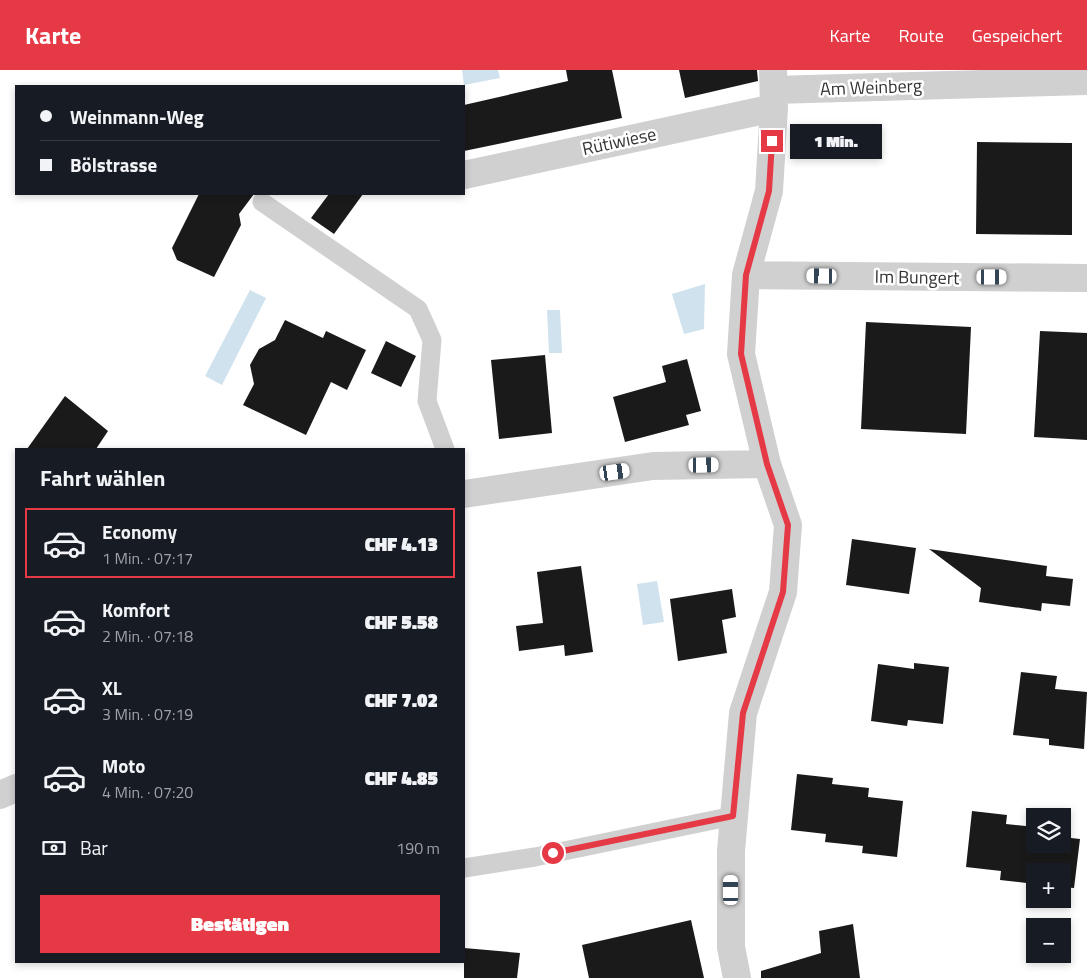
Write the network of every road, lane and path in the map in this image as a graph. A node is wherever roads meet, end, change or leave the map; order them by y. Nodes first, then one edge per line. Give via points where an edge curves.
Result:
1 (1087, 81) edge
2 (774, 89) edge
3 (465, 175) edge
4 (262, 202) dead end
5 (746, 275) junction
6 (1087, 278) edge
7 (445, 448) edge
8 (767, 464) junction
9 (465, 494) edge
10 (15, 788) edge
11 (0, 794) edge
12 (733, 816) junction
13 (465, 868) edge
14 (737, 978) edge

1 - 2 street, Am Weinberg
2 - 3 street, Rütiwiese
2 - 5 street via 769,191
4 - 7 lane via 418,309 432,340 427,401
5 - 6 street, Im Bungert
5 - 8 street via 741,354
8 - 9 street via 653,466
8 - 12 street via 788,525 783,592 743,713
10 - 11 street
12 - 13 lane via 535,857
12 - 14 street via 731,947

